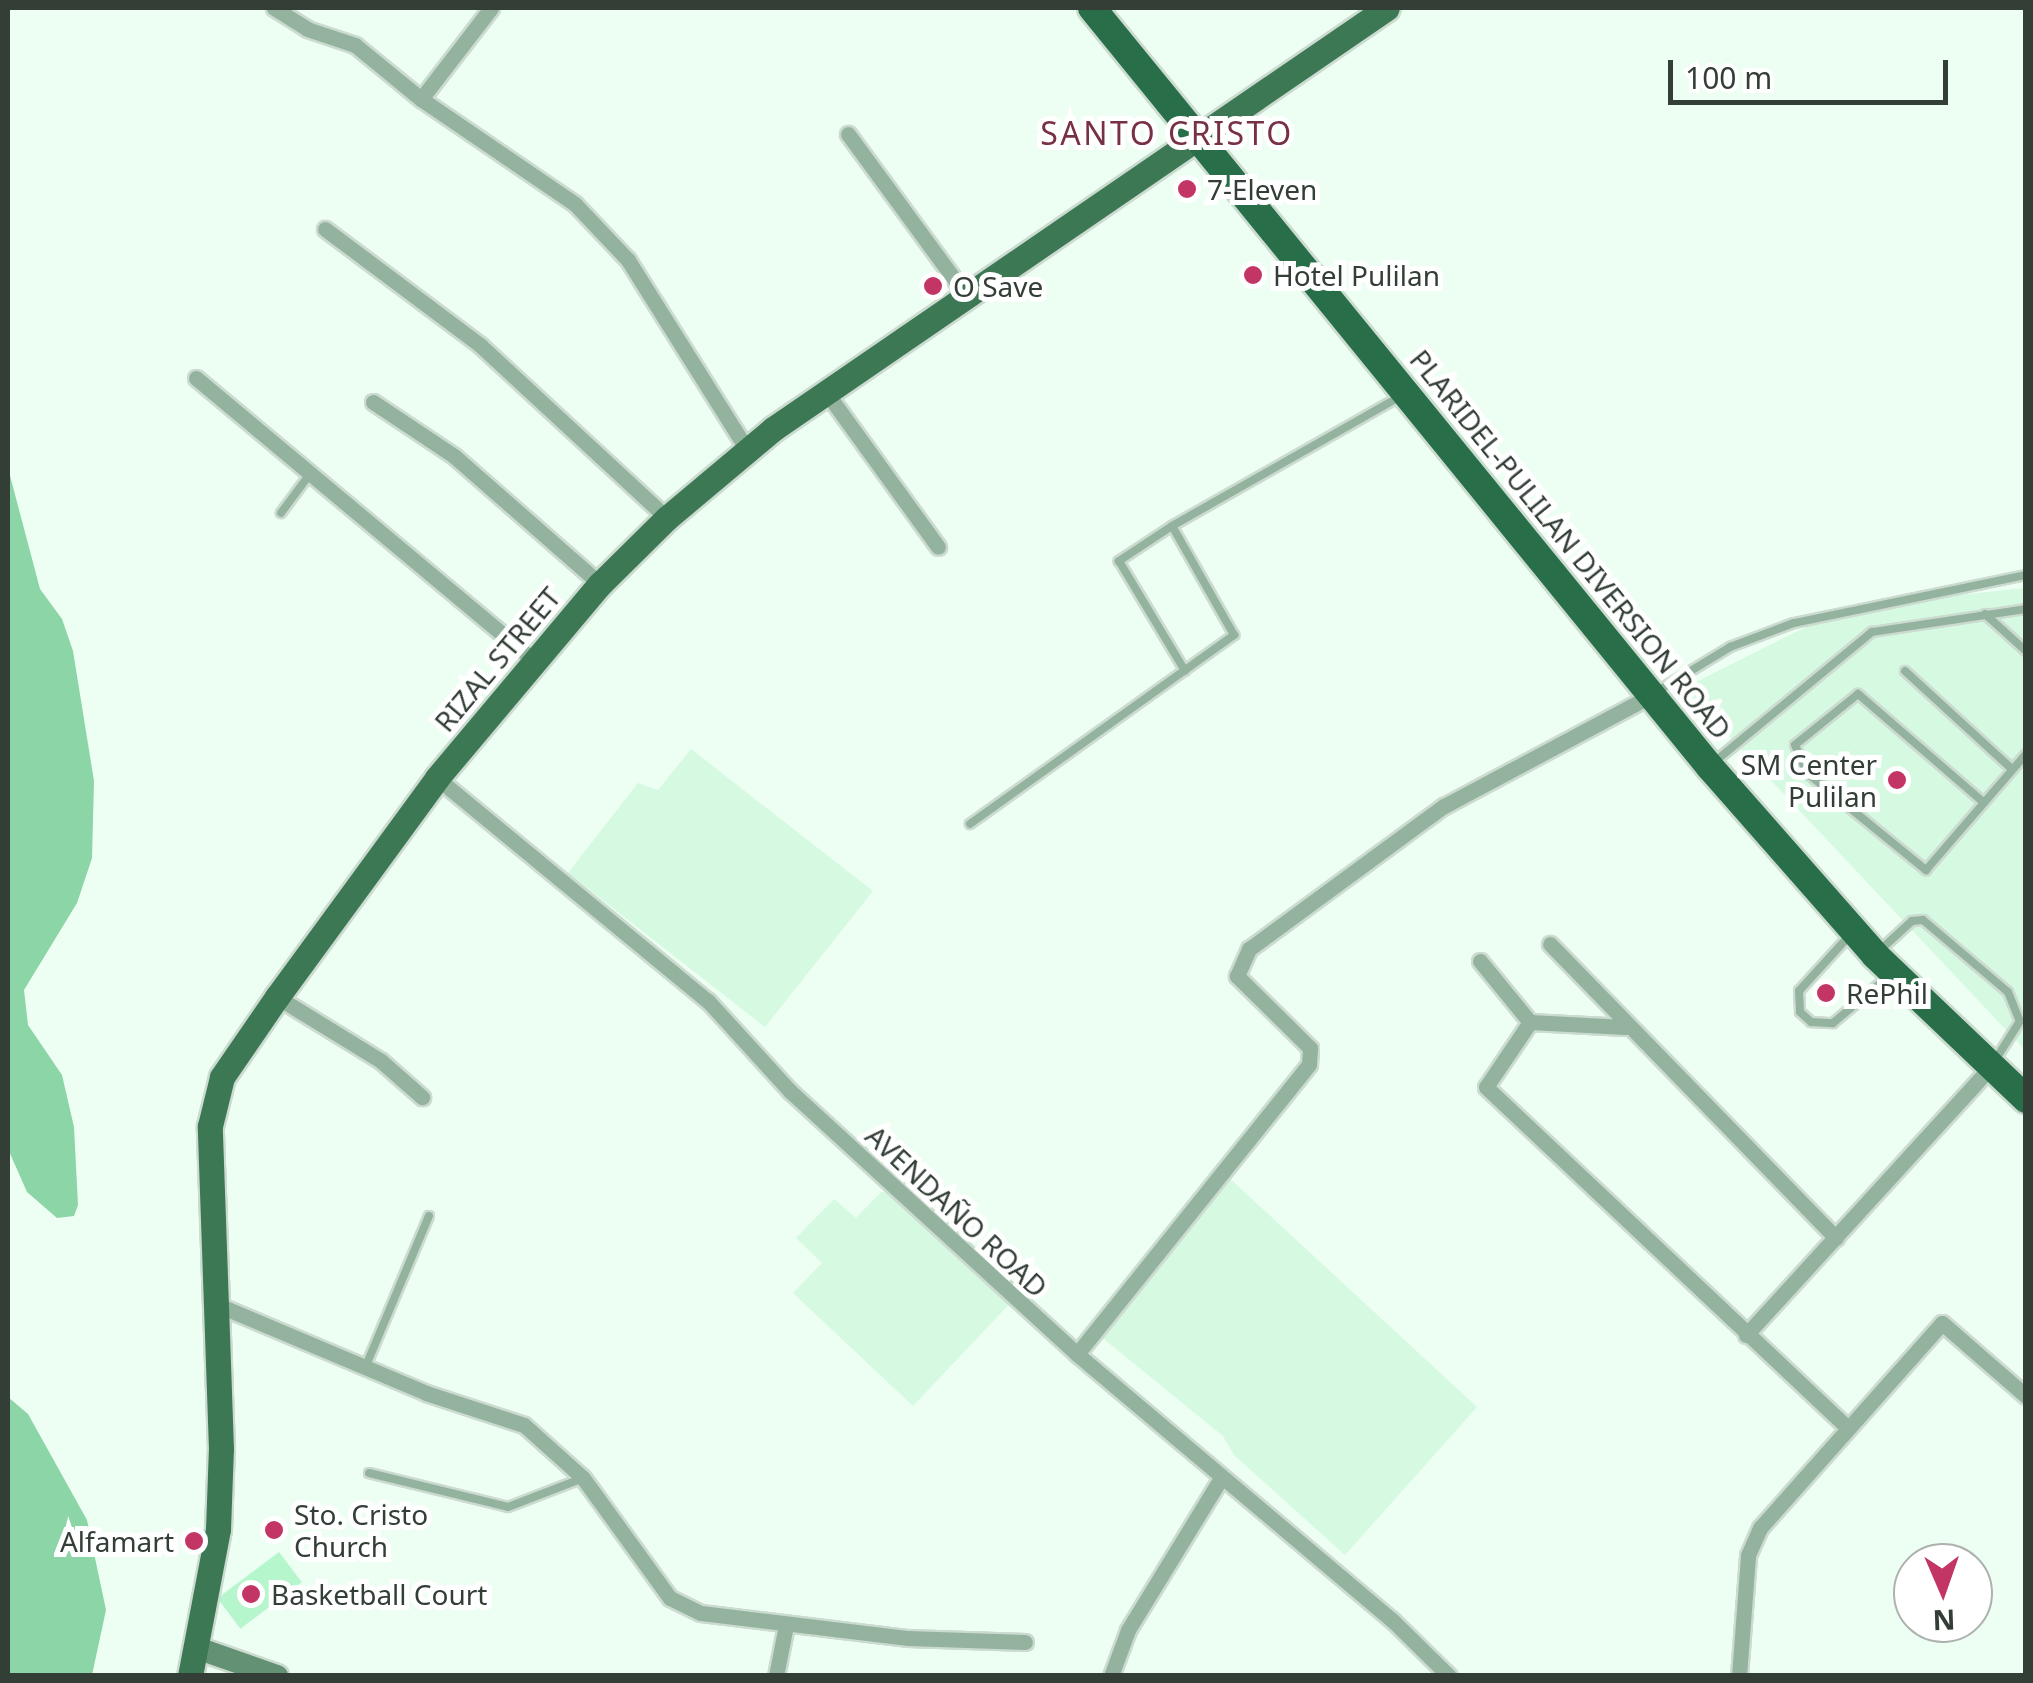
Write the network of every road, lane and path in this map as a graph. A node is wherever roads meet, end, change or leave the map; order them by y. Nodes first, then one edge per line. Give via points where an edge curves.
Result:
1 (274, 8) edge
2 (490, 8) edge
3 (1092, 8) edge
4 (1387, 8) edge
5 (421, 99) junction
6 (848, 134) dead end
7 (1195, 137) junction
8 (325, 229) dead end
9 (966, 295) junction
10 (196, 378) dead end
11 (826, 392) junction
12 (1406, 392) junction
13 (373, 402) dead end
14 (747, 450) junction
15 (313, 470) junction
16 (281, 513) dead end
17 (667, 518) junction
18 (1172, 526) junction
19 (938, 547) dead end
20 (2026, 575) edge
21 (600, 584) junction
22 (2026, 609) edge
23 (1985, 614) junction
24 (2026, 652) edge
25 (534, 661) junction
26 (1185, 671) junction
27 (1906, 671) dead end
28 (1652, 695) junction
29 (2026, 754) edge
30 (1710, 766) junction
31 (2012, 769) junction
32 (437, 778) junction
33 (1982, 801) junction
34 (970, 824) dead end
35 (1854, 931) junction
36 (1550, 944) dead end
37 (1480, 961) dead end
38 (1883, 964) junction
39 (277, 997) junction
40 (1530, 1022) junction
41 (1625, 1026) junction
42 (1989, 1069) junction
43 (422, 1098) dead end
44 (2026, 1099) edge
45 (428, 1216) dead end
46 (1836, 1238) junction
47 (218, 1305) junction
48 (1746, 1335) junction
49 (1077, 1354) junction
50 (365, 1368) junction
51 (2026, 1396) edge
52 (1845, 1425) junction
53 (369, 1473) dead end
54 (583, 1478) junction
55 (1220, 1480) junction
56 (786, 1625) junction
57 (1025, 1642) dead end
58 (197, 1648) junction
59 (190, 1676) edge
60 (278, 1676) edge
61 (776, 1676) edge
62 (1111, 1676) edge
63 (1449, 1676) edge
64 (1739, 1676) edge

1 - 5 street via 306,29 355,45
2 - 5 street
3 - 7 highway, PLARIDEL-PULILAN DIVERSION ROAD
4 - 7 main road, RIZAL STREET
5 - 14 street via 575,204 604,232
6 - 9 street
7 - 9 main road, RIZAL STREET
7 - 12 highway, PLARIDEL-PULILAN DIVERSION ROAD
8 - 17 street via 494,356
9 - 11 main road, RIZAL STREET
10 - 15 street
11 - 14 main road, RIZAL STREET
11 - 19 street
12 - 18 lane
12 - 28 highway, PLARIDEL-PULILAN DIVERSION ROAD
13 - 21 street via 454,456
14 - 17 main road, RIZAL STREET
15 - 16 lane
15 - 25 street
17 - 21 main road, RIZAL STREET
18 - 26 lane via 1234,635
18 - 26 lane via 1119,561
20 - 28 lane via 1794,623 1730,646
21 - 25 main road, RIZAL STREET
22 - 23 lane
23 - 24 lane
23 - 30 lane via 1872,632 1794,690
25 - 32 main road, RIZAL STREET
26 - 34 lane
27 - 31 lane
28 - 30 highway, PLARIDEL-PULILAN DIVERSION ROAD
28 - 49 street via 1444,806 1249,949 1237,976 1310,1048 1308,1064
29 - 31 lane
30 - 35 highway, PLARIDEL-PULILAN DIVERSION ROAD
31 - 33 lane
32 - 39 main road, RIZAL STREET
32 - 49 street, AVENDAÑO ROAD via 708,1001 790,1091
33 - 33 lane via 1926,870 1807,774 1796,745 1858,694
35 - 38 highway, PLARIDEL-PULILAN DIVERSION ROAD
35 - 38 lane via 1798,991 1800,1012 1811,1022 1833,1023
36 - 41 street
37 - 40 street
38 - 42 highway, PLARIDEL-PULILAN DIVERSION ROAD
38 - 42 lane via 1912,921 1924,920 2008,992 2020,1022
39 - 43 street via 382,1061
39 - 47 main road, RIZAL STREET via 214,1097 209,1148
40 - 41 street
40 - 48 street via 1486,1087
41 - 46 street
42 - 44 highway, PLARIDEL-PULILAN DIVERSION ROAD
42 - 46 street
45 - 50 lane
46 - 48 street
47 - 50 street
47 - 58 main road, RIZAL STREET via 218,1529
48 - 52 street
49 - 55 street, AVENDAÑO ROAD
50 - 54 street via 524,1424
51 - 52 street via 1942,1323
52 - 64 street via 1760,1528 1748,1555
53 - 54 lane via 508,1508
54 - 56 street via 670,1598 702,1613
55 - 62 street via 1128,1630
55 - 63 street, AVENDAÑO ROAD via 1392,1620
56 - 57 street
56 - 61 street
58 - 59 main road, RIZAL STREET
58 - 60 main road

